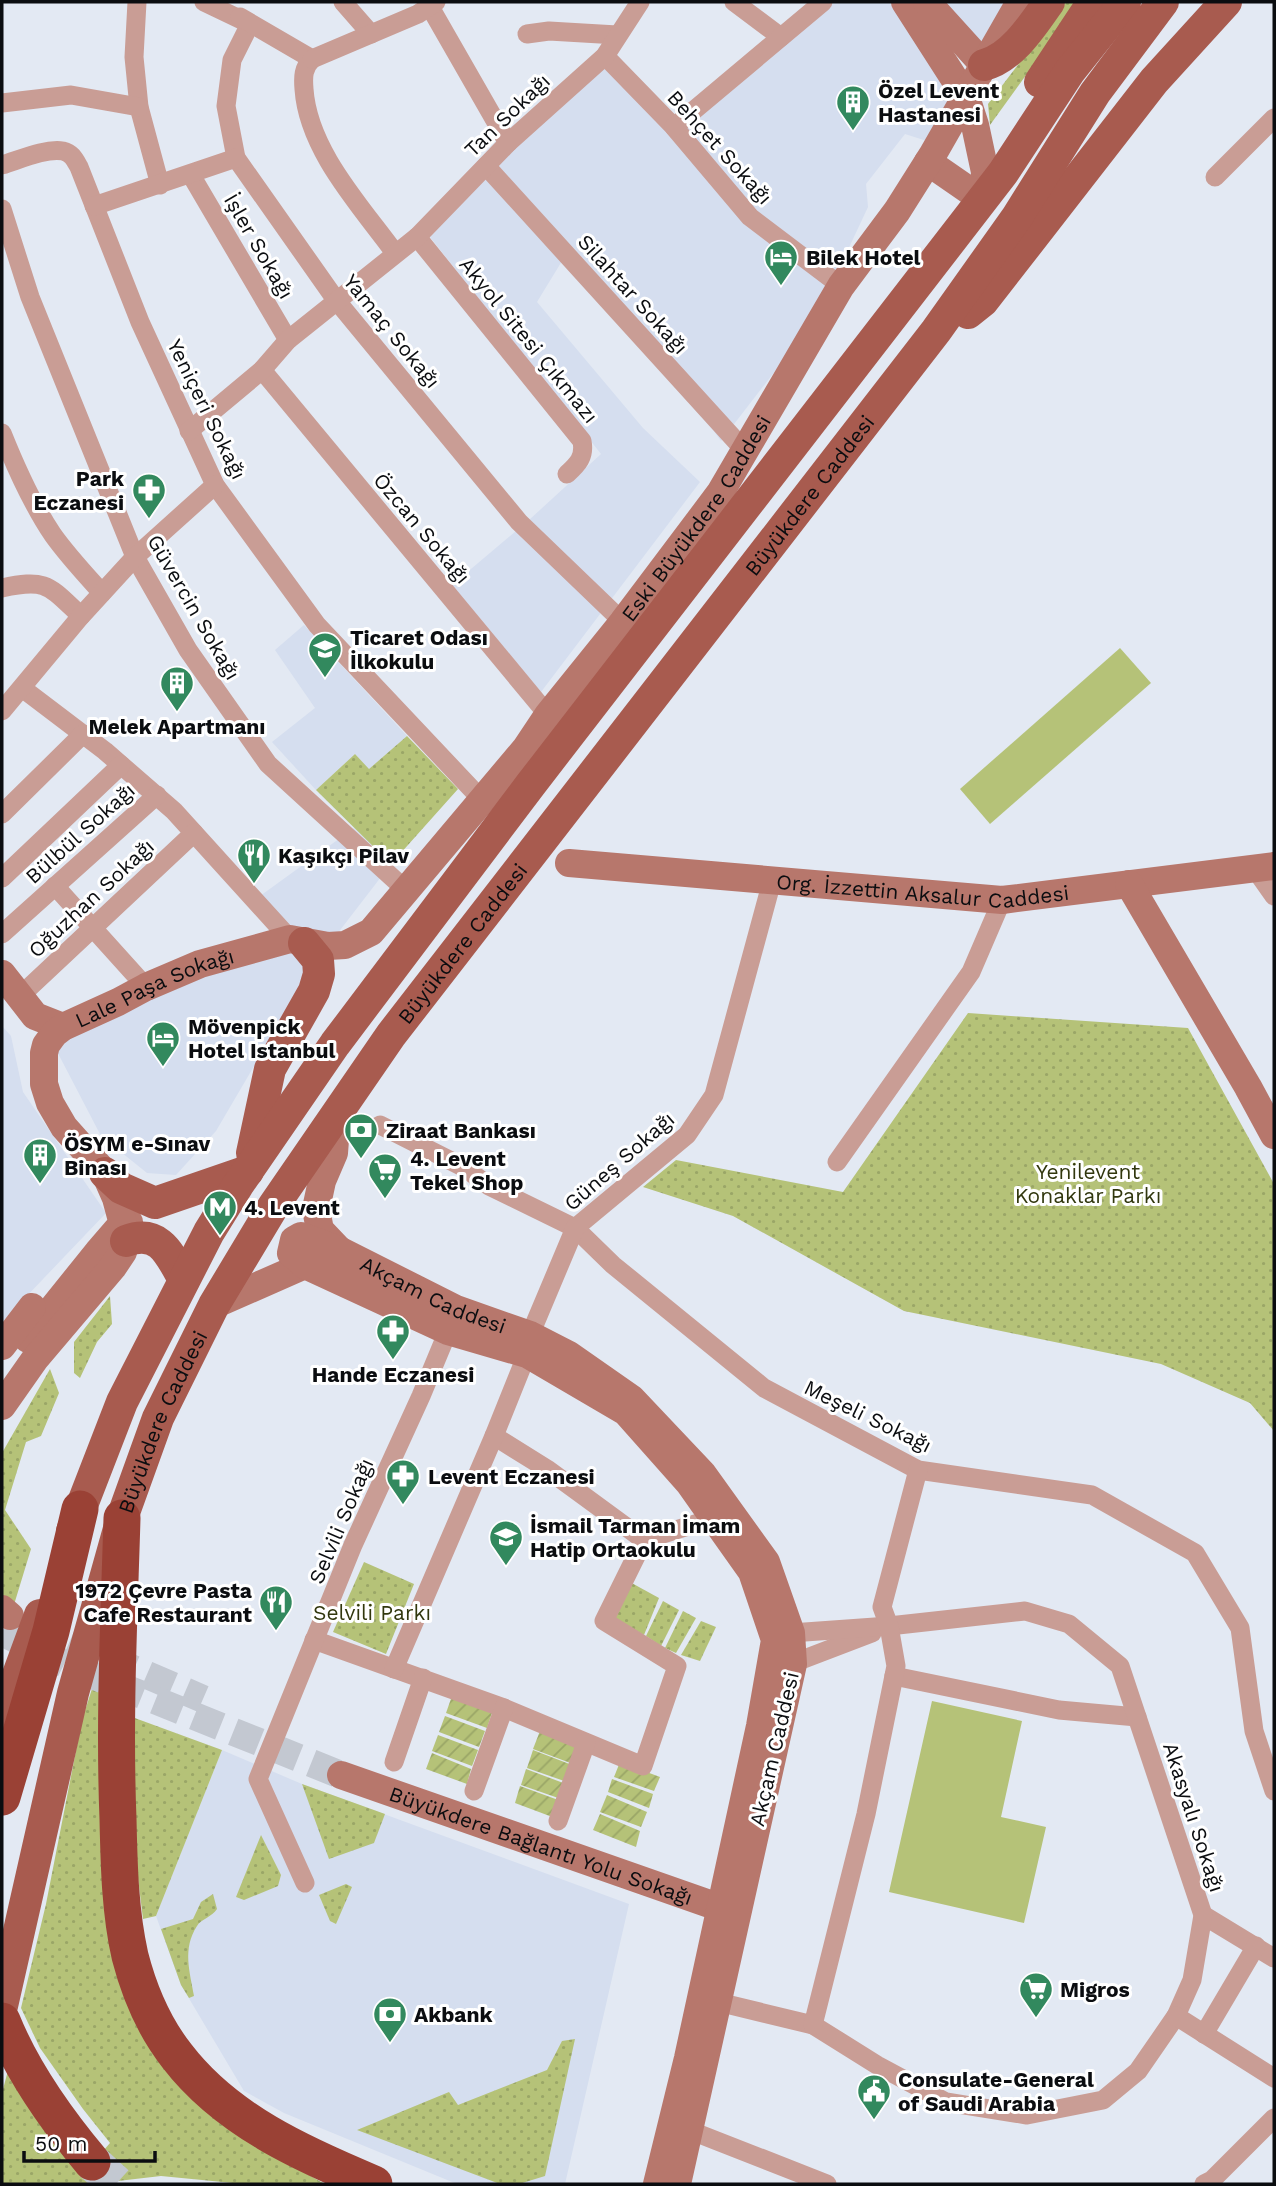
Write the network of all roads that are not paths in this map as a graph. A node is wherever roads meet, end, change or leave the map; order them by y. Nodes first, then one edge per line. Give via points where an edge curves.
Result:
1 (137, 2) edge
2 (204, 2) edge
3 (220, 2) edge
4 (343, 2) edge
5 (640, 2) edge
6 (734, 2) edge
7 (823, 2) edge
8 (905, 2) edge
9 (927, 2) edge
10 (1020, 2) edge
11 (1049, 2) edge
12 (1093, 2) edge
13 (1125, 2) edge
14 (1163, 2) edge
15 (1226, 2) edge
16 (433, 4) edge
17 (250, 24) junction
18 (371, 34) junction
19 (527, 34) dead end
20 (617, 35) junction
21 (782, 37) junction
22 (605, 56) junction
23 (312, 59) junction
24 (984, 65) junction
25 (966, 97) junction
26 (2, 103) edge
27 (139, 107) junction
28 (1274, 118) edge
29 (674, 127) junction
30 (508, 143) junction
31 (236, 158) junction
32 (928, 162) junction
33 (2, 165) edge
34 (486, 166) junction
35 (1003, 173) junction
36 (191, 175) junction
37 (1215, 177) dead end
38 (160, 185) junction
39 (983, 200) junction
40 (94, 206) junction
41 (2, 209) edge
42 (416, 237) junction
43 (395, 253) junction
44 (841, 286) junction
45 (335, 300) junction
46 (936, 331) junction
47 (288, 340) junction
48 (262, 370) junction
49 (189, 431) junction
50 (2, 433) edge
51 (746, 452) junction
52 (9, 471) edge
53 (567, 474) dead end
54 (215, 485) junction
55 (135, 557) junction
56 (2, 588) edge
57 (102, 593) junction
58 (81, 616) junction
59 (623, 622) junction
60 (22, 688) junction
61 (2, 711) edge
62 (548, 715) junction
63 (83, 734) junction
64 (121, 765) junction
65 (156, 795) junction
66 (483, 801) junction
67 (2, 814) edge
68 (194, 833) junction
69 (569, 863) dead end
70 (1265, 867) edge
71 (2, 878) edge
72 (772, 881) junction
73 (1129, 884) junction
74 (55, 886) junction
75 (407, 891) junction
76 (1274, 896) edge
77 (1002, 900) junction
78 (92, 928) junction
79 (2, 934) edge
80 (297, 941) junction
81 (2, 974) edge
82 (146, 987) junction
83 (9, 1001) edge
84 (63, 1027) junction
85 (44, 1064) junction
86 (1248, 1087) junction
87 (1274, 1101) edge
88 (337, 1113) junction
89 (380, 1125) dead end
90 (1274, 1135) edge
91 (837, 1163) dead end
92 (248, 1171) junction
93 (111, 1185) junction
94 (155, 1203) junction
95 (575, 1228) junction
96 (125, 1233) junction
97 (339, 1250) junction
98 (305, 1265) junction
99 (184, 1280) junction
100 (214, 1304) junction
101 (452, 1320) junction
102 (529, 1344) junction
103 (2, 1346) edge
104 (2, 1371) edge
105 (2, 1406) edge
106 (494, 1436) junction
107 (918, 1470) junction
108 (80, 1509) junction
109 (122, 1518) junction
110 (714, 1518) junction
111 (644, 1540) junction
112 (889, 1626) junction
113 (791, 1633) junction
114 (314, 1640) junction
115 (781, 1668) junction
116 (394, 1669) junction
117 (894, 1676) junction
118 (423, 1678) junction
119 (504, 1708) junction
120 (1137, 1717) junction
121 (2, 1718) edge
122 (586, 1743) junction
123 (394, 1762) dead end
124 (344, 1768) tunnel mouth
125 (474, 1791) dead end
126 (1274, 1791) edge
127 (2, 1797) edge
128 (558, 1821) dead end
129 (305, 1883) dead end
130 (728, 1901) junction
131 (1203, 1916) junction
132 (1256, 1946) junction
133 (1274, 1958) edge
134 (718, 2002) junction
135 (2, 2006) edge
136 (1176, 2015) junction
137 (2, 2021) edge
138 (813, 2025) junction
139 (1205, 2034) junction
140 (1274, 2076) edge
141 (1274, 2118) edge
142 (689, 2130) junction
143 (92, 2162) tunnel mouth
144 (374, 2184) edge
145 (657, 2184) edge
146 (677, 2184) edge
147 (827, 2184) edge
148 (1204, 2184) edge

1 - 27 street via 134,58
2 - 17 street
3 - 17 street
4 - 18 street
5 - 20 street, Tan Sokağı
6 - 21 street
7 - 21 street
8 - 25 main road
9 - 24 main road
10 - 24 main road, Eski Büyükdere Caddesi
11 - 24 main road via 999,61
12 - 35 main road via 1023,112
13 - 35 main road, Büyükdere Caddesi via 1070,71
14 - 46 main road, Büyükdere Caddesi via 1109,72 1017,217
15 - 46 main road via 1154,81 983,301
16 - 18 street
16 - 30 street
17 - 23 street
17 - 31 street, Yamaç Sokağı via 232,60 226,106
18 - 23 street
19 - 20 street
20 - 22 street, Tan Sokağı
21 - 29 street
22 - 29 street, Behçet Sokağı
22 - 30 street, Tan Sokağı
23 - 43 street via 304,69 303,82 315,135 325,157
24 - 25 main road, Eski Büyükdere Caddesi
25 - 32 main road, Eski Büyükdere Caddesi
25 - 39 main road via 985,172
26 - 27 street via 71,95
27 - 38 street
28 - 37 street
29 - 44 street, Behçet Sokağı via 750,217
30 - 34 street, Tan Sokağı
31 - 36 street
31 - 45 street, Yamaç Sokağı
32 - 39 main road
32 - 44 main road, Eski Büyükdere Caddesi
33 - 40 street, Yeniçeri Sokağı via 63,151 73,156
34 - 42 street, Tan Sokağı
34 - 51 street, Silahtar Sokağı
35 - 39 main road, Büyükdere Caddesi
36 - 38 street
36 - 47 street, İşler Sokağı
38 - 40 street
39 - 92 main road, Büyükdere Caddesi via 392,965
40 - 49 street, Yeniçeri Sokağı
41 - 55 street, Güvercin Sokağı via 30,297
42 - 43 street, Tan Sokağı
42 - 53 street, Akyol Sitesi Çıkmazı via 582,441 580,462
43 - 45 street, Tan Sokağı
44 - 51 main road, Eski Büyükdere Caddesi
45 - 47 street, Tan Sokağı
45 - 59 street, Yamaç Sokağı via 519,522
46 - 88 main road, Büyükdere Caddesi via 407,1014
47 - 48 street, Tan Sokağı
48 - 49 street, Tan Sokağı
48 - 62 street, Özcan Sokağı
49 - 54 street, Yeniçeri Sokağı
50 - 52 street
51 - 59 main road, Eski Büyükdere Caddesi
52 - 57 street via 52,534
54 - 55 street
54 - 66 street, Yeniçeri Sokağı via 317,625
55 - 57 street
55 - 75 street, Güvercin Sokağı via 188,650 268,764
56 - 58 street via 39,583 50,587
57 - 58 street
58 - 60 street
59 - 62 main road, Eski Büyükdere Caddesi
60 - 61 street
60 - 63 street
62 - 66 main road, Eski Büyükdere Caddesi
63 - 64 street
63 - 67 street
64 - 65 street
64 - 71 street
65 - 68 street
65 - 74 street, Bülbül Sokağı
66 - 75 main road, Eski Büyükdere Caddesi
68 - 78 street, Oğuzhan Sokağı
68 - 80 street
69 - 72 main road, Org. İzzettin Aksalur Caddesi
70 - 73 main road, Org. İzzettin Aksalur Caddesi
70 - 76 street
72 - 77 main road, Org. İzzettin Aksalur Caddesi
72 - 95 street, Güneş Sokağı via 714,1095 687,1135
73 - 77 main road, Org. İzzettin Aksalur Caddesi
73 - 86 main road
74 - 78 street
74 - 79 street, Bülbül Sokağı
75 - 80 main road, Eski Büyükdere Caddesi via 371,932 345,945
77 - 91 street via 971,972
78 - 82 street
78 - 83 street, Oğuzhan Sokağı
80 - 82 main road, Lale Paşa Sokağı via 200,964
80 - 92 main road via 318,960 319,974 270,1069
81 - 83 main road
82 - 84 main road, Lale Paşa Sokağı
83 - 84 main road
83 - 85 main road
84 - 85 main road, Lale Paşa Sokağı via 46,1045
85 - 93 main road via 50,1103
86 - 87 street
86 - 90 main road
88 - 97 main road via 334,1153 316,1209 320,1230
88 - 100 main road, Büyükdere Caddesi
89 - 95 street, Meşeli Sokağı
92 - 94 main road
92 - 99 main road, Büyükdere Caddesi
93 - 94 main road
93 - 96 main road
93 - 103 main road via 109,1214
94 - 96 main road
95 - 102 street, Güneş Sokağı
95 - 107 street, Meşeli Sokağı via 613,1265 764,1388
96 - 99 main road via 148,1237 167,1250
96 - 104 main road via 99,1252
96 - 105 main road via 123,1252 113,1268 35,1359
97 - 98 main road, Akçam Caddesi via 301,1236 294,1240 291,1253
97 - 101 main road, Akçam Caddesi
98 - 100 main road
98 - 101 main road, Akçam Caddesi
99 - 108 main road, Büyükdere Caddesi via 122,1402
100 - 109 main road, Büyükdere Caddesi via 158,1418
101 - 102 main road, Akçam Caddesi
101 - 114 street, Selvili Sokağı
102 - 106 street, Güneş Sokağı
102 - 110 main road, Akçam Caddesi via 626,1412
102 - 113 main road, Akçam Caddesi via 569,1355 632,1399 702,1473 766,1562
106 - 111 street
106 - 116 street, Güneş Sokağı
107 - 112 street via 882,1607
107 - 126 street, Meşeli Sokağı via 1092,1495 1195,1553 1240,1628 1254,1731
108 - 121 main road, Büyükdere Caddesi
108 - 127 highway via 51,1632
109 - 135 main road, Büyükdere Caddesi via 73,1693
109 - 144 highway via 117,1806 123,1906 139,1984 165,2039 223,2102 281,2142
110 - 111 street
110 - 115 main road, Akçam Caddesi via 752,1572
111 - 122 street via 604,1621 677,1666 643,1766
112 - 113 street, Akasyalı Sokağı
112 - 115 street
112 - 117 street
112 - 120 street, Akasyalı Sokağı via 1025,1611 1069,1624 1120,1666
113 - 115 main road, Akçam Caddesi
114 - 116 street
114 - 129 street, Selvili Sokağı via 258,1779
115 - 130 main road, Akçam Caddesi via 760,1726
116 - 118 street
117 - 120 street via 1059,1710
117 - 138 street via 866,1814
118 - 119 street
118 - 123 street
119 - 122 street
119 - 125 street
120 - 131 street, Akasyalı Sokağı
122 - 128 street
124 - 130 main road
130 - 134 main road, Akçam Caddesi
130 - 145 main road, Akçam Caddesi
131 - 132 street
131 - 136 street, Akasyalı Sokağı via 1192,1980
132 - 133 street
132 - 139 street
134 - 138 street, Akasyalı Sokağı
134 - 142 main road, Akçam Caddesi
136 - 138 street, Akasyalı Sokağı via 1138,2071 1103,2100 1027,2115 946,2102
136 - 139 street
137 - 143 highway via 50,2108
139 - 140 street
141 - 148 street
142 - 146 main road, Akçam Caddesi
142 - 147 street

